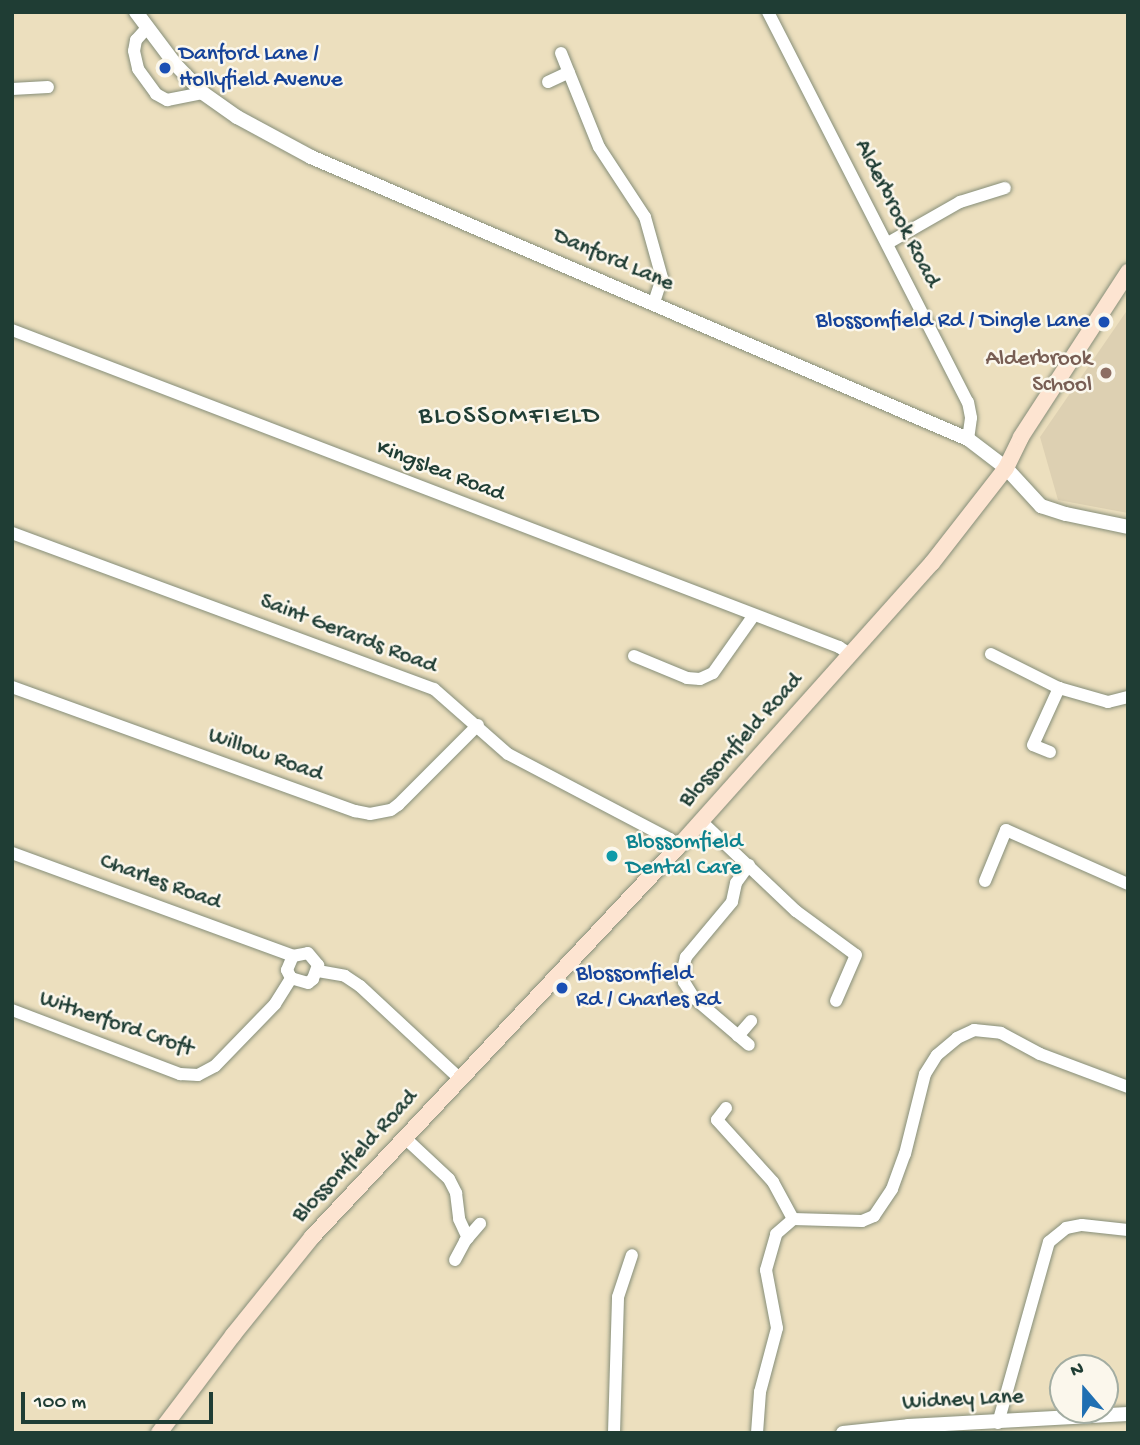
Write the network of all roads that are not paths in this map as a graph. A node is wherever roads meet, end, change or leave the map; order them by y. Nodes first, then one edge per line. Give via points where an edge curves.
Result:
1 (135, 12) edge
2 (768, 12) edge
3 (146, 29) junction
4 (561, 53) dead end
5 (569, 72) junction
6 (548, 82) dead end
7 (48, 87) dead end
8 (12, 89) edge
9 (203, 93) junction
10 (1005, 188) dead end
11 (888, 243) junction
12 (1128, 272) edge
13 (654, 303) junction
14 (12, 330) edge
15 (968, 439) junction
16 (1006, 468) junction
17 (1128, 527) edge
18 (12, 533) edge
19 (754, 615) junction
20 (991, 654) dead end
21 (851, 655) junction
22 (634, 656) dead end
23 (12, 687) edge
24 (1059, 688) junction
25 (1124, 699) edge
26 (478, 726) junction
27 (1050, 752) dead end
28 (701, 821) junction
29 (677, 848) junction
30 (12, 853) edge
31 (749, 865) junction
32 (985, 881) dead end
33 (1128, 884) edge
34 (293, 956) junction
35 (318, 971) junction
36 (291, 978) junction
37 (836, 1001) dead end
38 (12, 1010) edge
39 (751, 1021) dead end
40 (738, 1036) junction
41 (750, 1045) dead end
42 (460, 1079) junction
43 (1128, 1087) edge
44 (726, 1108) dead end
45 (405, 1138) junction
46 (793, 1219) junction
47 (480, 1224) dead end
48 (1128, 1230) edge
49 (468, 1238) junction
50 (632, 1255) dead end
51 (455, 1260) dead end
52 (1128, 1413) edge
53 (998, 1423) junction
54 (159, 1433) edge
55 (614, 1433) edge
56 (758, 1433) edge
57 (843, 1433) edge

1 - 3 street, Danford Lane
2 - 11 street, Alderbrook Road
3 - 9 street, Danford Lane
3 - 9 street via 136,40 134,51 138,69 156,93 167,100
4 - 5 street
5 - 6 street
5 - 13 street via 599,147 645,217 662,278
7 - 8 street
9 - 13 street, Danford Lane via 312,157
10 - 11 street via 960,202
11 - 15 street, Alderbrook Road via 968,402
12 - 16 main road, Blossomfield Road
13 - 15 street, Danford Lane
14 - 19 street, Kingslea Road
15 - 16 street, Danford Lane
16 - 17 street, Danford Lane via 1041,506
16 - 21 main road, Blossomfield Road via 932,563
18 - 26 street, Saint Gerards Road via 434,689
19 - 21 street, Kingslea Road
19 - 22 street via 713,673 700,679
20 - 24 street
21 - 28 main road, Blossomfield Road
23 - 26 street, Willow Road via 370,814 398,805
24 - 25 street via 1108,702
24 - 27 street via 1033,746
26 - 29 street, Saint Gerards Road via 508,754 670,839
28 - 29 main road, Blossomfield Road
28 - 31 street
29 - 42 main road, Blossomfield Road
30 - 34 street, Charles Road
31 - 37 street via 796,911 856,955
31 - 40 street via 736,883 732,902 687,957 683,969 684,982 694,998
32 - 33 street via 1006,830
34 - 35 street, Charles Road via 308,953
34 - 36 street via 287,970
35 - 36 street, Charles Road via 308,982
35 - 42 street, Charles Road via 345,976 360,986
36 - 38 street, Witherford Croft via 275,1004 215,1066 198,1075 180,1074
39 - 40 street
40 - 41 street
42 - 45 main road, Blossomfield Road
43 - 46 street via 1040,1054 1001,1033 974,1030 937,1055 926,1074 905,1154 892,1189 874,1216 862,1221
44 - 46 street via 717,1120 773,1182
45 - 49 street via 449,1179
45 - 54 main road, Blossomfield Road via 312,1237
46 - 56 street via 776,1234 766,1269 777,1328 760,1392
47 - 49 street
48 - 53 street via 1082,1225 1066,1228 1049,1242
49 - 51 street
50 - 55 street via 618,1297
52 - 53 street, Widney Lane
53 - 57 street, Widney Lane

